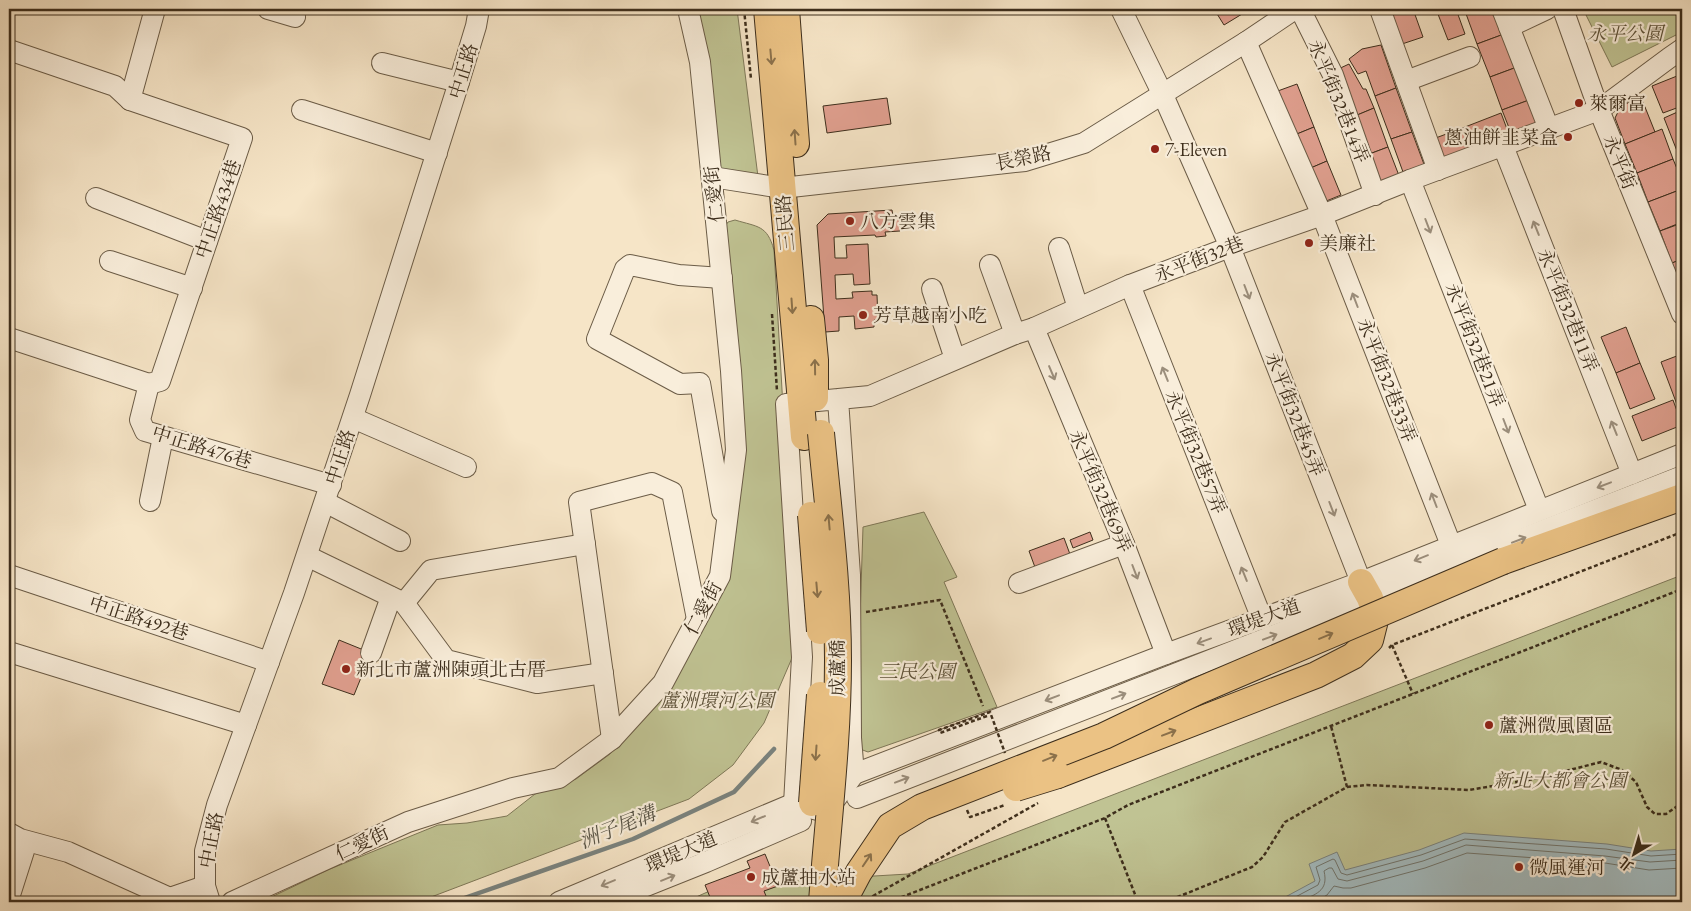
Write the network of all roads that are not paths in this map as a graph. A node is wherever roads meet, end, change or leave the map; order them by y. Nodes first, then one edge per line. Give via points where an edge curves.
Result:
1 (154, 9) edge
2 (268, 9) edge
3 (479, 9) edge
4 (688, 9) edge
5 (767, 9) edge
6 (786, 9) edge
7 (1121, 9) edge
8 (1295, 9) edge
9 (1300, 9) edge
10 (1380, 9) edge
11 (1547, 9) edge
12 (1563, 9) edge
13 (294, 17) dead end
14 (1506, 18) edge
15 (1246, 42) junction
16 (1682, 49) edge
17 (9, 50) edge
18 (1470, 57) dead end
19 (382, 63) dead end
20 (459, 82) junction
21 (1406, 82) junction
22 (1163, 95) junction
23 (130, 100) junction
24 (302, 110) dead end
25 (1599, 110) junction
26 (1548, 129) junction
27 (1503, 146) junction
28 (437, 153) junction
29 (1438, 170) junction
30 (712, 177) junction
31 (1410, 180) junction
32 (791, 187) junction
33 (1375, 195) junction
34 (96, 198) dead end
35 (1322, 215) junction
36 (207, 241) junction
37 (1230, 246) junction
38 (1059, 248) dead end
39 (110, 261) dead end
40 (990, 265) dead end
41 (722, 278) junction
42 (1130, 285) junction
43 (192, 288) junction
44 (932, 289) dead end
45 (1078, 308) junction
46 (1682, 314) edge
47 (1024, 331) junction
48 (9, 338) edge
49 (955, 359) junction
50 (149, 384) junction
51 (818, 401) junction
52 (353, 418) junction
53 (812, 435) junction
54 (162, 437) junction
55 (1682, 454) edge
56 (466, 467) dead end
57 (1632, 474) junction
58 (1682, 476) edge
59 (328, 493) junction
60 (1682, 497) edge
61 (150, 501) dead end
62 (1539, 510) junction
63 (726, 537) junction
64 (400, 540) dead end
65 (585, 544) junction
66 (1124, 544) junction
67 (1451, 546) junction
68 (307, 556) junction
69 (9, 575) edge
70 (1019, 583) dead end
71 (1365, 590) junction
72 (398, 600) junction
73 (697, 619) junction
74 (1262, 619) junction
75 (9, 652) edge
76 (371, 653) dead end
77 (1166, 654) junction
78 (269, 662) junction
79 (602, 673) junction
80 (246, 725) junction
81 (612, 739) junction
82 (849, 776) junction
83 (857, 798) dead end
84 (922, 807) junction
85 (799, 808) junction
86 (9, 834) edge
87 (24, 851) dead end
88 (207, 894) edge
89 (9, 898) edge
90 (232, 902) edge
91 (559, 902) edge
92 (606, 902) edge
93 (804, 902) edge
94 (822, 902) edge
95 (843, 902) edge

1 - 23 street
2 - 13 street
3 - 20 street, 中正路
4 - 30 street, 仁愛街 via 700,62
5 -> 32 main road, 三民路
32 -> 6 main road, 三民路
7 - 22 street, 永平街32巷45弄
8 - 15 street, 長榮路
9 - 33 street, 永平街32巷14弄 via 1333,75
10 - 21 street
11 - 14 street
12 - 25 street, 永平街
14 - 26 street
15 - 22 street, 長榮路
15 - 35 street, 永平街32巷33弄
16 - 25 street, 永平街32巷
17 - 23 street via 115,86
18 - 21 street
19 - 20 street
20 - 28 street, 中正路
21 - 29 street
22 - 32 street, 長榮路 via 1084,143 1025,161
22 - 37 street, 永平街32巷45弄
23 - 36 street, 中正路434巷 via 242,138
24 - 28 street
25 - 26 street, 永平街32巷
25 - 46 street, 永平街
26 - 27 street, 永平街32巷
27 - 29 street, 永平街32巷
57 -> 27 street, 永平街32巷11弄
28 - 52 street, 中正路
29 - 31 street, 永平街32巷
30 - 32 street, 長榮路
30 - 41 street, 仁愛街
31 - 33 street, 永平街32巷
31 -> 62 street, 永平街32巷21弄
32 - 51 main road, 三民路
33 - 35 street, 永平街32巷
34 - 36 street
35 - 37 street, 永平街32巷
67 -> 35 street, 永平街32巷33弄
36 - 43 street, 中正路434巷
37 - 42 street, 永平街32巷
37 -> 71 street, 永平街32巷45弄
38 - 45 street
39 - 43 street
40 - 47 street, 永平街32巷69弄
41 - 63 street, 仁愛街 via 736,450
41 - 63 street via 680,275 630,265 625,269 597,339 680,384 700,382
42 - 45 street, 永平街32巷
74 -> 42 street, 永平街32巷57弄
43 - 50 street, 中正路434巷 via 160,381
44 - 49 street
45 - 47 street, 永平街32巷
47 - 49 street, 永平街32巷
47 -> 66 street, 永平街32巷69弄
48 - 50 street
49 - 51 street, 永平街32巷 via 870,396
50 - 54 street, 中正路476巷 via 140,420 145,431
51 - 53 main road, 三民路
51 - 82 street via 850,575
51 - 85 street via 786,404 802,657
52 - 56 street
52 - 59 street, 中正路
53 -> 93 main road, 成蘆橋, bridge via 820,678
94 -> 53 main road, 成蘆橋, bridge via 836,741 838,660 836,590
54 - 59 street, 中正路476巷
54 - 61 street
55 - 57 street, 環堤大道
57 -> 62 street, 環堤大道
71 -> 58 street, 環堤大道
59 - 64 street, 中正路476巷
59 - 68 street, 中正路
84 -> 60 main road, bridge via 1104,736 1198,691 1503,561
62 - 67 street, 環堤大道
63 - 73 street, 仁愛街 via 720,576
65 - 72 street via 431,570
65 - 73 street via 579,502 652,483 672,492
65 - 79 street
66 - 70 street
66 -> 77 street, 永平街32巷69弄
67 -> 71 street, 環堤大道
68 - 72 street
68 - 78 street, 中正路
69 - 78 street, 中正路492巷
71 - 74 street, 環堤大道
83 -> 71 street, 環堤大道
84 -> 71 main road, bridge via 996,794 1058,775 1316,675 1354,656 1370,640 1376,616
72 - 76 street
72 - 79 street via 446,660 537,683
73 - 81 street, 仁愛街 via 663,684
74 -> 77 street, 環堤大道
75 - 80 street
77 -> 82 street, 環堤大道
78 - 80 street, 中正路
79 - 81 street
80 - 88 street, 中正路 via 217,806 205,851
81 - 90 street, 仁愛街 via 559,778 513,788 408,822
82 - 85 street via 826,812
95 -> 84 main road, bridge via 858,872 890,826
85 -> 91 street, 環堤大道
92 -> 85 street, 環堤大道 via 706,862
86 - 88 street via 68,852 170,898
87 - 89 street

